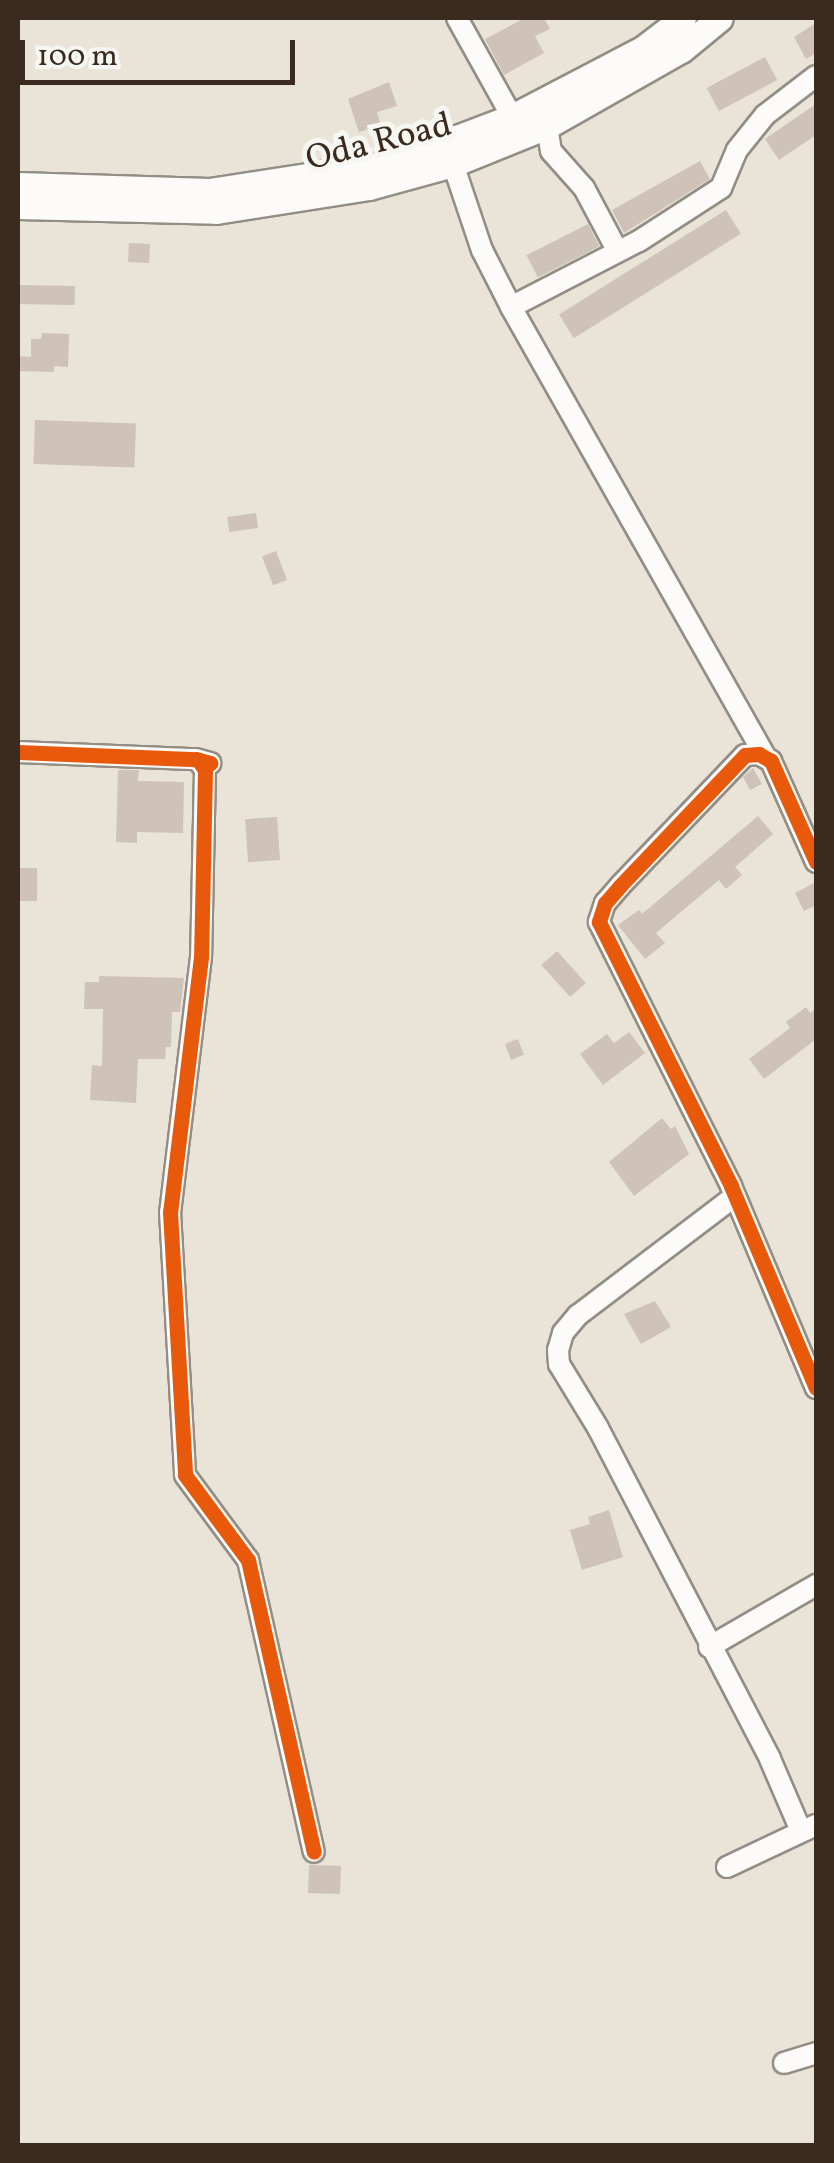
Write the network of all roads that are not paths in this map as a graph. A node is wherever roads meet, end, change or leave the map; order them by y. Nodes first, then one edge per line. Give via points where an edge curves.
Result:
1 (456, 18) edge
2 (683, 18) edge
3 (720, 18) edge
4 (816, 76) edge
5 (512, 117) junction
6 (546, 126) junction
7 (453, 164) junction
8 (18, 185) edge
9 (18, 206) edge
10 (616, 250) junction
11 (510, 307) junction
12 (18, 752) edge
13 (764, 756) junction
14 (816, 862) edge
15 (735, 1196) junction
16 (816, 1388) edge
17 (816, 1586) edge
18 (709, 1647) junction
19 (809, 1828) edge
20 (314, 1852) dead end
21 (727, 1867) dead end
22 (816, 2054) edge
23 (784, 2063) dead end

1 - 5 street
2 - 5 street, Oda Road via 644,48
3 - 6 street, Oda Road via 681,50
4 - 10 street via 765,115 737,150 721,188
5 - 8 street, Oda Road via 392,164 322,176 209,191
6 - 7 street, Oda Road
6 - 10 street via 550,150 582,185
7 - 9 street, Oda Road via 369,187 216,211
7 - 11 street
10 - 11 street
11 - 13 street
12 - 20 street via 196,759 210,763 199,762 205,770 200,957 170,1212 185,1475 248,1560
13 - 14 street via 785,786
13 - 15 street via 738,758 620,886 600,922
15 - 16 street
15 - 18 street via 578,1316 558,1345 560,1364
17 - 18 street
18 - 19 street
19 - 21 street
22 - 23 street

